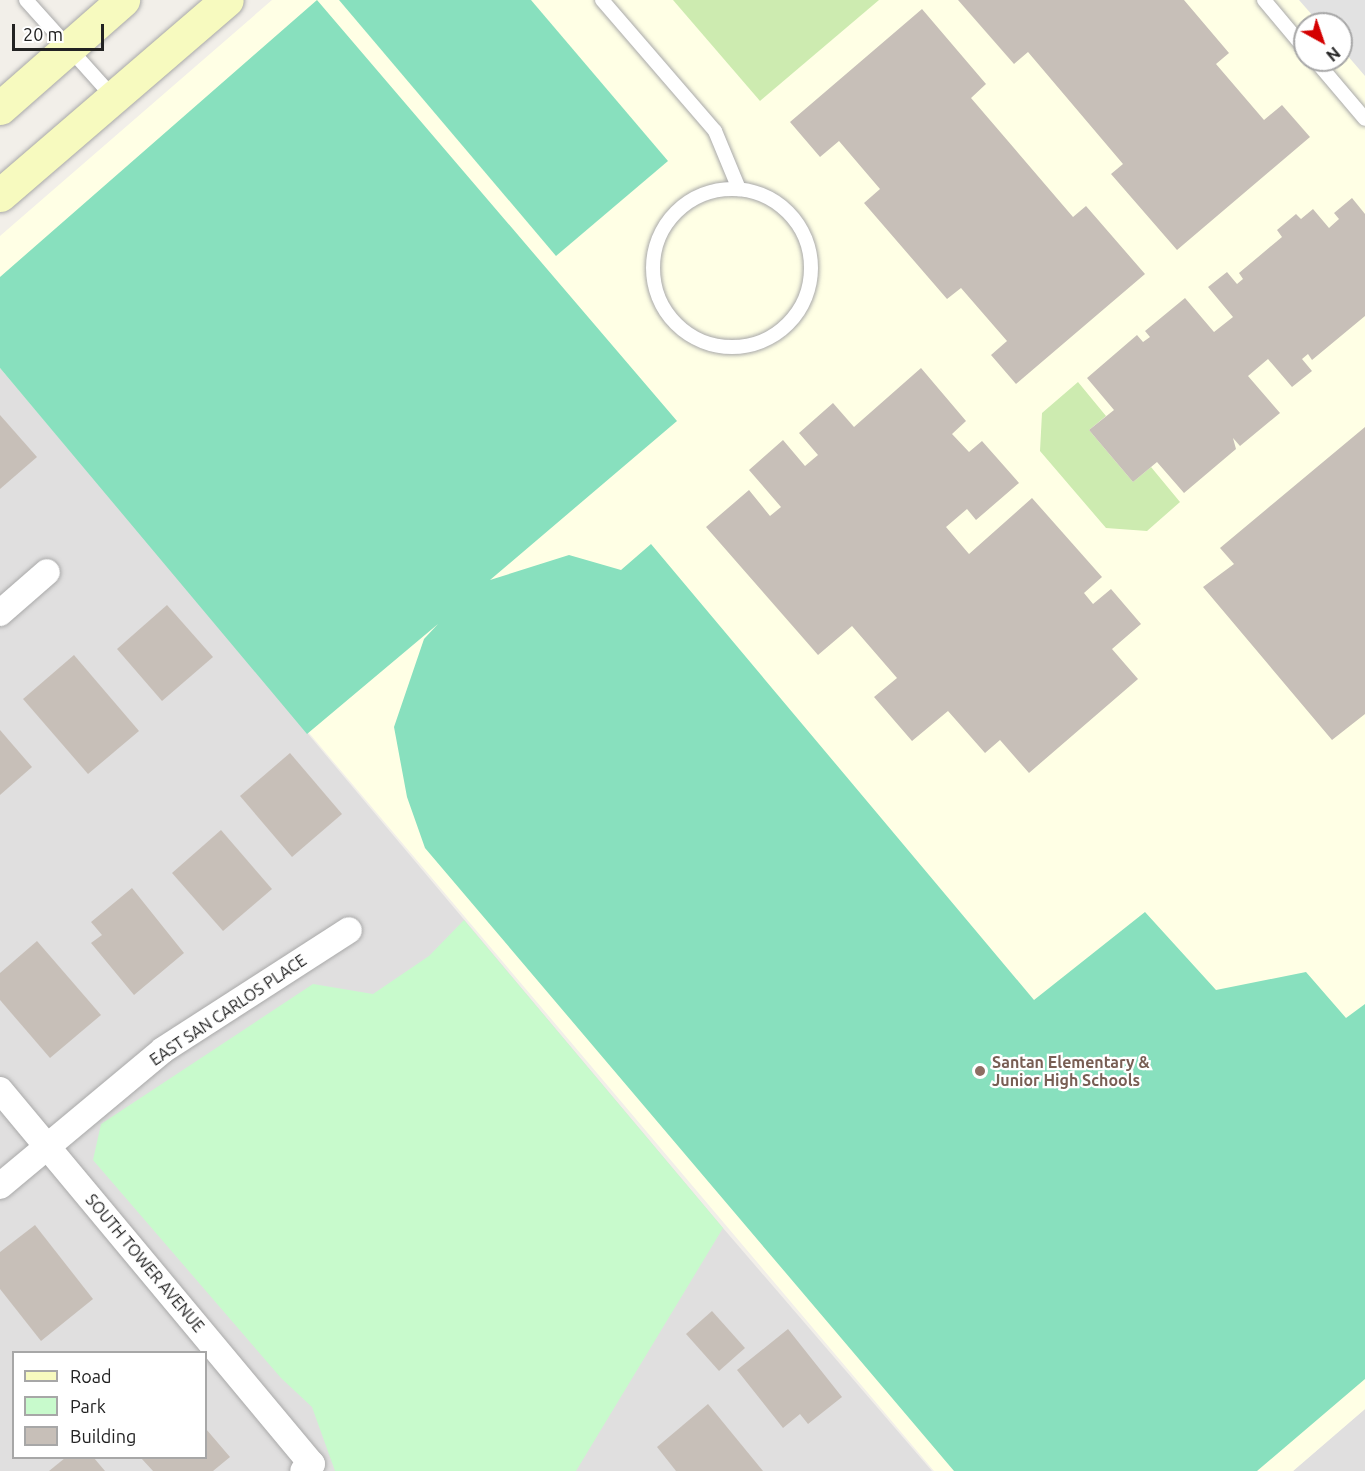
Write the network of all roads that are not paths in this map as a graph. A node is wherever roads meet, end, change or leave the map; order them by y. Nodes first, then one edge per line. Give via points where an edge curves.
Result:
1 (26, 0) edge
2 (123, 0) edge
3 (227, 0) edge
4 (602, 0) edge
5 (1264, 0) edge
6 (1293, 35) edge
7 (69, 47) junction
8 (1325, 72) edge
9 (114, 98) junction
10 (0, 108) edge
11 (1365, 119) edge
12 (739, 189) junction
13 (0, 195) edge
14 (47, 572) dead end
15 (0, 613) edge
16 (350, 930) dead end
17 (0, 1090) edge
18 (48, 1146) junction
19 (0, 1186) edge
20 (308, 1467) edge

1 - 7 lane
2 - 7 main road
3 - 9 main road
4 - 12 lane via 715,131
5 - 6 lane
7 - 9 lane
7 - 10 main road
8 - 11 lane
9 - 13 main road
12 - 12 lane via 713,191 690,201 670,218 653,266 667,314 708,344 734,347 760,342 783,328 800,308 809,283 810,257 802,231 787,210 764,195
14 - 15 street
16 - 18 street, EAST SAN CARLOS PLACE via 163,1050
17 - 18 street, SOUTH TOWER AVENUE
18 - 19 street, EAST SAN CARLOS PLACE
18 - 20 street, SOUTH TOWER AVENUE

